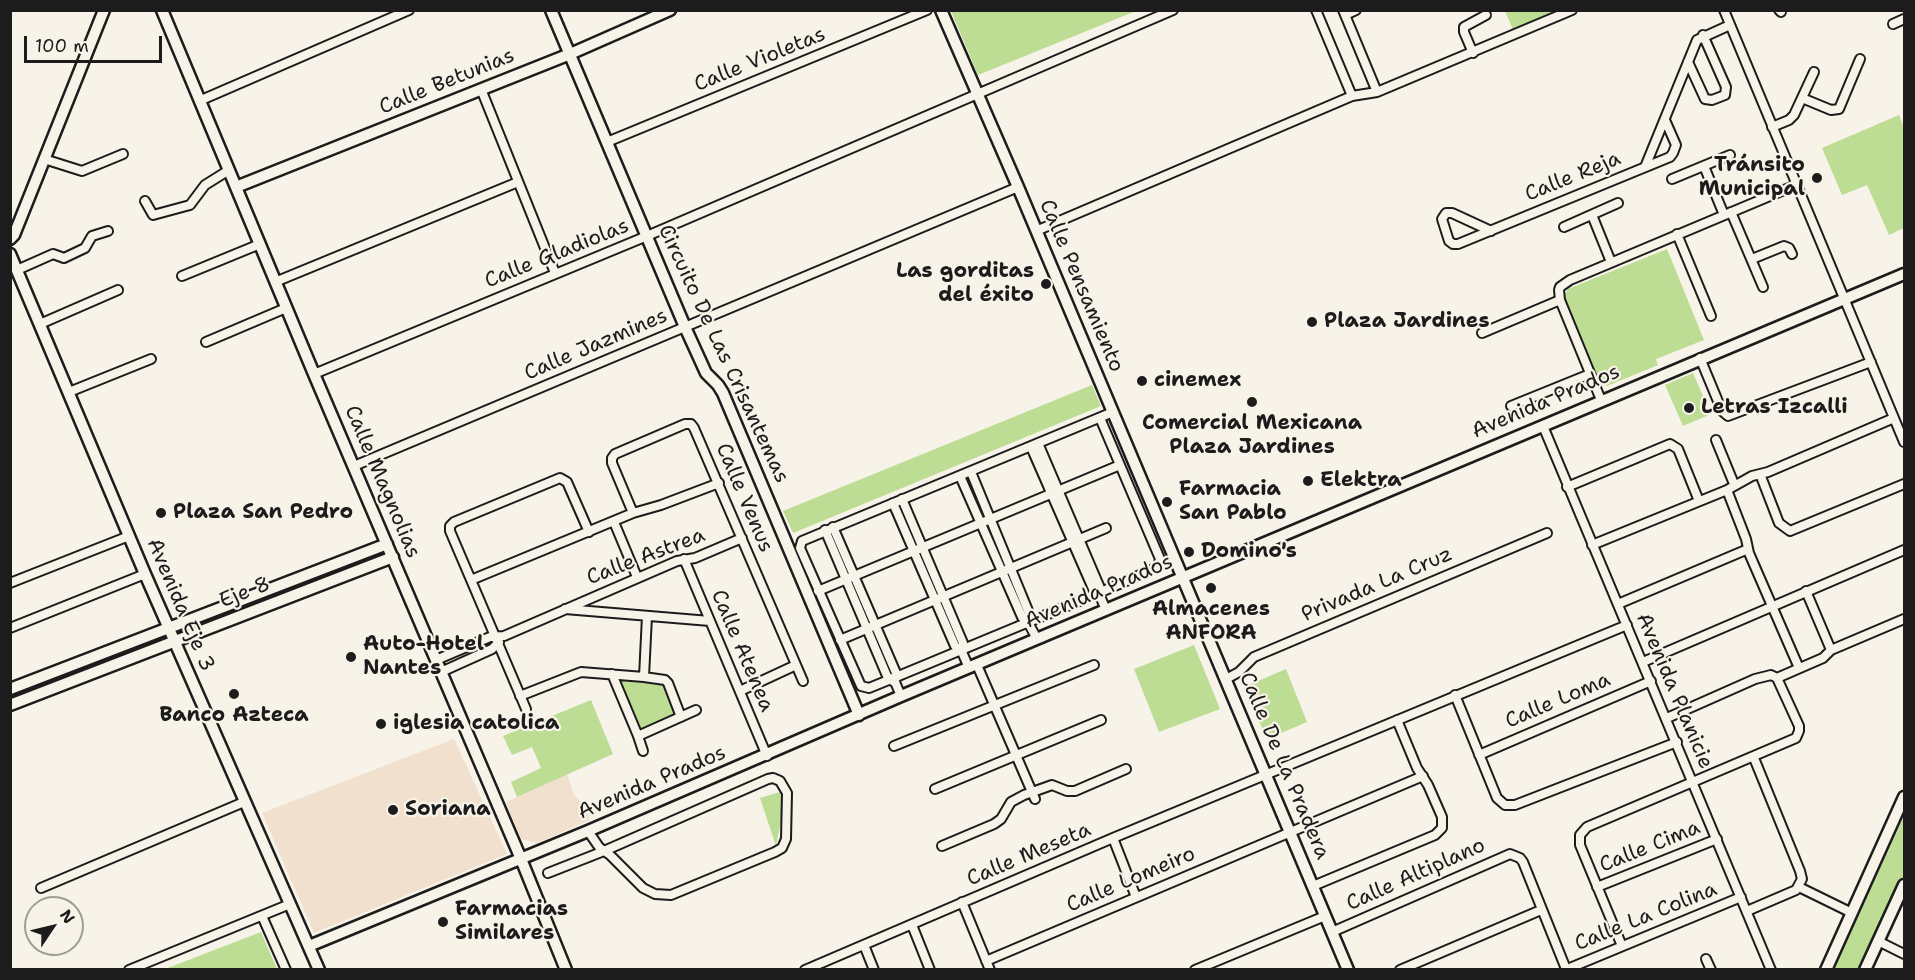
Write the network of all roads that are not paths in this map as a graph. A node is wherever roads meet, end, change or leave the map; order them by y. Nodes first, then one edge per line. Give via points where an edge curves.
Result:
1 (104, 10) edge
2 (162, 10) edge
3 (409, 10) edge
4 (551, 10) edge
5 (670, 10) edge
6 (927, 10) edge
7 (941, 10) edge
8 (1173, 10) edge
9 (1316, 10) edge
10 (1356, 10) edge
11 (1572, 10) edge
12 (1724, 10) edge
13 (1344, 13) edge
14 (1486, 15) dead end
15 (1905, 19) edge
16 (1893, 24) dead end
17 (1730, 25) junction
18 (1703, 36) junction
19 (1473, 53) junction
20 (570, 54) junction
21 (1860, 59) dead end
22 (1688, 62) junction
23 (1814, 72) dead end
24 (481, 89) junction
25 (1377, 92) junction
26 (979, 95) junction
27 (1352, 96) junction
28 (1802, 98) junction
29 (199, 101) junction
30 (1665, 120) junction
31 (1772, 127) junction
32 (607, 142) junction
33 (123, 154) dead end
34 (1730, 155) dead end
35 (44, 159) junction
36 (1704, 166) junction
37 (1645, 167) junction
38 (229, 170) junction
39 (1671, 179) dead end
40 (518, 182) junction
41 (1796, 185) junction
42 (236, 187) junction
43 (1018, 187) junction
44 (145, 201) dead end
45 (1618, 203) dead end
46 (1728, 214) junction
47 (1592, 215) junction
48 (1564, 227) dead end
49 (108, 231) dead end
50 (1036, 231) junction
51 (1491, 231) junction
52 (1677, 234) junction
53 (647, 236) junction
54 (10, 239) edge
55 (260, 244) junction
56 (10, 254) edge
57 (1792, 254) dead end
58 (1752, 259) junction
59 (1611, 262) junction
60 (17, 270) junction
61 (555, 273) junction
62 (1905, 274) edge
63 (182, 276) dead end
64 (275, 282) junction
65 (1763, 287) dead end
66 (118, 290) dead end
67 (1844, 298) junction
68 (1560, 300) junction
69 (286, 308) junction
70 (1711, 316) dead end
71 (40, 324) junction
72 (685, 327) junction
73 (1482, 333) dead end
74 (206, 342) dead end
75 (1700, 358) junction
76 (151, 359) dead end
77 (1871, 362) junction
78 (314, 374) junction
79 (1590, 374) junction
80 (69, 392) junction
81 (1601, 400) junction
82 (1511, 406) dead end
83 (1113, 412) junction
84 (1100, 418) junction
85 (1894, 418) junction
86 (1543, 426) junction
87 (1716, 440) dead end
88 (1905, 442) edge
89 (1034, 445) junction
90 (1120, 465) junction
91 (354, 466) junction
92 (970, 472) junction
93 (1760, 474) junction
94 (960, 476) junction
95 (718, 483) junction
96 (1734, 484) junction
97 (1905, 484) edge
98 (1567, 487) junction
99 (1727, 490) junction
100 (1055, 491) junction
101 (902, 499) junction
102 (1699, 501) junction
103 (893, 503) junction
104 (633, 513) junction
105 (990, 518) junction
106 (614, 522) junction
107 (981, 522) junction
108 (833, 527) junction
109 (1106, 528) dead end
110 (825, 530) junction
111 (589, 532) junction
112 (1547, 533) dead end
113 (129, 536) junction
114 (742, 538) junction
115 (1076, 540) junction
116 (387, 544) junction
117 (1592, 545) junction
118 (923, 547) junction
119 (1748, 549) junction
120 (914, 550) junction
121 (1905, 550) edge
122 (393, 557) junction
123 (684, 559) junction
124 (1010, 567) junction
125 (1001, 572) junction
126 (145, 574) junction
127 (854, 575) junction
128 (637, 577) junction
129 (1184, 578) junction
130 (846, 579) junction
131 (471, 580) junction
132 (10, 583) edge
133 (818, 591) junction
134 (1806, 591) junction
135 (1099, 594) junction
136 (944, 595) junction
137 (935, 599) junction
138 (1618, 604) junction
139 (1771, 606) junction
140 (563, 609) junction
141 (1106, 610) junction
142 (647, 616) junction
143 (1905, 619) edge
144 (710, 621) junction
145 (1028, 623) junction
146 (1627, 625) junction
147 (871, 626) junction
148 (10, 628) edge
149 (169, 628) junction
150 (1037, 639) junction
151 (496, 640) junction
152 (840, 640) junction
153 (174, 641) junction
154 (961, 650) junction
155 (1831, 650) junction
156 (436, 660) junction
157 (1643, 662) junction
158 (796, 665) junction
159 (1094, 665) dead end
160 (973, 667) junction
161 (1799, 668) junction
162 (441, 672) junction
163 (612, 674) junction
164 (644, 678) junction
165 (1777, 678) junction
166 (894, 679) junction
167 (1226, 679) junction
168 (802, 681) dead end
169 (1651, 681) junction
170 (10, 689) edge
171 (740, 691) junction
172 (1455, 695) junction
173 (520, 696) junction
174 (901, 696) junction
175 (10, 705) edge
176 (995, 706) junction
177 (526, 709) dead end
178 (696, 710) dead end
179 (859, 715) junction
180 (681, 717) junction
181 (1667, 718) junction
182 (1101, 720) dead end
183 (1397, 720) junction
184 (638, 736) junction
185 (1677, 742) junction
186 (894, 746) dead end
187 (643, 751) dead end
188 (1479, 755) junction
189 (767, 756) junction
190 (1016, 756) junction
191 (1754, 758) junction
192 (1126, 769) dead end
193 (1266, 774) junction
194 (1423, 776) junction
195 (1693, 783) junction
196 (935, 789) dead end
197 (1033, 796) junction
198 (1905, 797) edge
199 (244, 802) junction
200 (588, 831) junction
201 (1290, 833) junction
202 (1113, 838) junction
203 (1717, 839) junction
204 (942, 846) dead end
205 (604, 851) junction
206 (521, 859) junction
207 (548, 873) dead end
208 (1905, 885) edge
209 (1313, 886) junction
210 (1598, 887) junction
211 (1799, 887) junction
212 (41, 888) dead end
213 (1136, 897) junction
214 (1741, 897) junction
215 (962, 903) junction
216 (290, 904) junction
217 (1541, 910) junction
218 (1747, 911) junction
219 (1852, 913) junction
220 (262, 916) junction
221 (1325, 916) junction
222 (912, 925) junction
223 (1332, 932) junction
224 (1878, 941) junction
225 (864, 945) junction
226 (309, 946) junction
227 (1622, 946) junction
228 (1905, 954) edge
229 (1706, 958) dead end
230 (986, 961) junction
231 (818, 967) edge
232 (129, 969) edge
233 (286, 969) edge
234 (319, 969) edge
235 (566, 969) edge
236 (806, 969) edge
237 (874, 969) edge
238 (930, 969) edge
239 (990, 969) edge
240 (1195, 969) edge
241 (1348, 969) edge
242 (1400, 969) edge
243 (1565, 969) edge
244 (1711, 969) edge
245 (1771, 969) edge
246 (1826, 969) edge
247 (1865, 969) edge

1 - 35 main road
2 - 29 main road, Calle Magnolias
3 - 29 street
4 - 20 main road, Circuito De Las Crisantemas
5 - 20 main road, Calle Betunias
6 - 32 street, Calle Violetas
7 - 26 main road, Calle Pensamiento
8 - 26 street, Calle Gladiolas
9 - 27 street
10 - 13 street
11 - 19 street
12 - 17 street
13 - 25 street
14 - 19 street via 1464,27
15 - 16 street
17 - 18 street
17 - 31 street
18 - 22 street, Calle Reja via 1696,41
18 - 22 street via 1726,87 1725,94 1710,101 1705,99
19 - 25 street
20 - 24 main road, Calle Betunias
20 - 32 main road, Circuito De Las Crisantemas
21 - 28 street via 1839,109 1831,110
22 - 30 street, Calle Reja
23 - 28 street
24 - 40 street
24 - 42 main road, Calle Betunias
25 - 27 street
26 - 43 main road, Calle Pensamiento
26 - 53 street, Calle Gladiolas
27 - 50 street
28 - 31 street via 1792,118
29 - 38 main road, Calle Magnolias
30 - 37 street, Calle Reja
30 - 37 street via 1676,143 1673,153
31 - 41 street
32 - 53 main road, Circuito De Las Crisantemas
33 - 35 street via 82,171
34 - 36 street
35 - 54 main road
36 - 39 street
36 - 46 street
37 - 51 street, Calle Reja
38 - 42 main road, Calle Magnolias
38 - 44 street via 205,185 190,205 153,215
40 - 61 street
40 - 64 street
41 - 46 street
41 - 67 street
42 - 55 main road, Calle Magnolias
43 - 50 main road, Calle Pensamiento
43 - 72 street, Calle Jazmines
45 - 47 street
46 - 52 street
46 - 58 street
47 - 48 street
47 - 59 street
49 - 60 street via 92,237 86,248 64,258 53,254
50 - 83 main road, Calle Pensamiento
51 - 51 street, Calle Reja via 1453,244 1442,221 1446,213 1452,213
52 - 59 street
52 - 70 street
53 - 61 street, Calle Gladiolas
53 - 72 main road, Circuito De Las Crisantemas
55 - 63 street
55 - 64 main road, Calle Magnolias
56 - 60 main road, Avenida Eje 3
57 - 58 street via 1784,246
58 - 65 street
59 - 68 street via 1564,284 1559,290
60 - 71 main road, Avenida Eje 3
61 - 78 street, Calle Gladiolas
62 - 67 main road, Avenida Prados
64 - 69 main road, Calle Magnolias
66 - 71 street
67 - 75 main road, Avenida Prados
67 - 77 street
68 - 73 street
68 - 79 street
69 - 74 street
69 - 78 main road, Calle Magnolias
71 - 80 main road, Avenida Eje 3
72 - 91 street, Calle Jazmines
72 - 179 main road, Circuito De Las Crisantemas via 706,373 723,393
75 - 77 street via 1722,411 1728,416
75 - 81 main road, Avenida Prados
76 - 80 street
77 - 85 street
78 - 91 main road, Calle Magnolias
79 - 81 street
79 - 82 street
80 - 113 main road, Avenida Eje 3
81 - 86 main road, Avenida Prados
83 - 84 street
83 - 129 main road, Calle Pensamiento
84 - 89 street
84 - 90 street
85 - 88 street
85 - 93 street
86 - 98 street, Avenida Planicie
86 - 129 main road, Avenida Prados
87 - 96 street
89 - 92 street
89 - 100 street
90 - 100 street
90 - 135 street via 1160,562 1156,568
91 - 116 main road, Calle Magnolias
92 - 94 street
92 - 105 street
93 - 96 street
93 - 97 street via 1779,524 1790,531
94 - 101 street
94 - 107 street
95 - 104 street
95 - 104 street, Calle Venus via 694,428 685,424 612,458
95 - 114 street, Calle Venus
96 - 99 street
98 - 102 street via 1673,444
98 - 117 street, Avenida Planicie
99 - 102 street
99 - 119 street
100 - 105 street
100 - 115 street
101 - 103 street
101 - 118 street
102 - 117 street
103 - 108 street
103 - 120 street
104 - 106 street
105 - 107 street
105 - 124 street
106 - 111 street
106 - 128 street
107 - 118 street
107 - 125 street
108 - 110 street
108 - 127 street
109 - 115 street
110 - 130 street
110 - 133 street via 802,541 800,546
111 - 131 street
111 - 131 street via 567,482 558,478 452,524 450,531
112 - 167 street, Privada La Cruz via 1254,657
113 - 126 main road, Avenida Eje 3
113 - 132 street
114 - 123 street, Calle Astrea via 699,557
114 - 158 street, Calle Venus
115 - 124 street
115 - 135 street
116 - 122 main road, Calle Magnolias
116 - 149 main road, Eje 8
117 - 138 street, Avenida Planicie
118 - 120 street
118 - 136 street
119 - 138 street
119 - 139 street
120 - 127 street
120 - 137 street
121 - 134 street
122 - 153 main road, Eje 8
122 - 156 main road, Calle Magnolias
123 - 128 street, Calle Astrea
123 - 144 street, Calle Atenea
124 - 125 street
124 - 145 street
125 - 136 street
125 - 145 street
126 - 148 street
126 - 149 main road, Avenida Eje 3
127 - 130 street
127 - 147 street
128 - 140 street, Calle Astrea
129 - 141 main road, Avenida Prados
129 - 167 main road, Calle De La Pradera
130 - 133 street
130 - 147 street
131 - 151 street
133 - 152 street
134 - 139 street
134 - 155 street
135 - 141 street
135 - 145 street
136 - 137 street
136 - 154 street
137 - 147 street
137 - 154 street
138 - 146 street, Avenida Planicie
139 - 157 street
139 - 161 street
140 - 142 street, Calle Astrea
140 - 151 street, Calle Astrea
141 - 150 main road, Avenida Prados
142 - 144 street, Calle Astrea
142 - 164 street
143 - 155 street
144 - 171 street, Calle Atenea
145 - 150 street
145 - 154 street
146 - 157 street, Avenida Planicie
146 - 172 street, Calle Meseta
147 - 152 street
147 - 166 street
149 - 153 main road, Avenida Eje 3
149 - 170 main road, Eje 8
150 - 160 main road, Avenida Prados
151 - 156 street
151 - 162 street, Calle Astrea via 492,649
151 - 173 street
152 - 166 street via 861,686 868,688
153 - 175 main road, Eje 8
153 - 199 main road, Avenida Eje 3
154 - 160 street
154 - 166 street
155 - 161 street via 1823,658
156 - 162 main road, Calle Magnolias
157 - 169 street, Avenida Planicie
158 - 168 street, Calle Venus
158 - 171 street
159 - 176 street
160 - 174 main road, Avenida Prados
160 - 176 street
161 - 165 street
162 - 206 main road, Calle Magnolias
163 - 164 street
163 - 173 street via 579,673
163 - 184 street
164 - 180 street via 668,683
165 - 181 street via 1771,675 1755,679
165 - 191 street, Calle Cima via 1799,735
166 - 174 street
167 - 193 main road, Calle De La Pradera
169 - 181 street, Avenida Planicie
169 - 188 street, Calle Loma
171 - 189 street, Calle Atenea
172 - 183 street, Calle Meseta
172 - 188 street
173 - 177 street
174 - 179 main road, Avenida Prados
176 - 186 street
176 - 190 street
178 - 180 street
179 - 189 main road, Avenida Prados
180 - 184 street
181 - 185 street, Avenida Planicie
182 - 190 street
183 - 193 street, Calle Meseta
183 - 194 street
184 - 187 street
185 - 188 street via 1515,805 1505,805 1497,798
185 - 195 street, Avenida Planicie
189 - 200 main road, Avenida Prados
190 - 196 street
190 - 197 street
191 - 195 street, Calle Cima
191 - 211 street via 1800,871
192 - 197 street via 1075,791 1052,785
193 - 201 main road, Calle De La Pradera
193 - 202 street, Calle Meseta
194 - 201 street, Calle Lomeiro
194 - 209 street via 1442,817 1442,828 1434,835
195 - 203 street, Avenida Planicie
195 - 210 street, Calle Cima via 1587,827 1580,835 1580,845
197 - 204 street via 1011,802 994,824
198 - 219 main road
199 - 212 street
199 - 216 main road, Avenida Eje 3
200 - 205 street
200 - 206 main road, Avenida Prados
201 - 209 main road, Calle De La Pradera
201 - 213 street, Calle Lomeiro
202 - 213 street
202 - 215 street, Calle Meseta
203 - 210 street, Calle Cima
203 - 214 street, Avenida Planicie
205 - 205 street via 768,779 777,779 787,793 786,839 779,850 671,895 661,896 643,888
205 - 207 street
206 - 226 main road, Avenida Prados
206 - 235 main road, Calle Magnolias
208 - 224 main road
209 - 221 main road, Calle De La Pradera
210 - 227 street
211 - 218 street
211 - 219 street
213 - 230 street, Calle Lomeiro
214 - 218 street, Avenida Planicie
214 - 227 street, Calle La Colina
215 - 222 street, Calle Meseta
215 - 230 street
216 - 220 street
216 - 226 main road, Avenida Eje 3
217 - 223 street, Calle Altiplano via 1523,862 1515,855 1505,855
217 - 242 street
217 - 243 street
218 - 245 street, Avenida Planicie
219 - 246 main road
220 - 232 street
220 - 233 street
221 - 223 main road, Calle De La Pradera
221 - 240 street
222 - 225 street, Calle Meseta
222 - 238 street
223 - 241 main road, Calle De La Pradera
224 - 228 street
224 - 247 main road
225 - 231 street, Calle Meseta
225 - 237 street
226 - 234 main road, Avenida Eje 3
227 - 243 street, Calle La Colina
229 - 244 street
230 - 239 street
231 - 236 street, Calle Meseta

